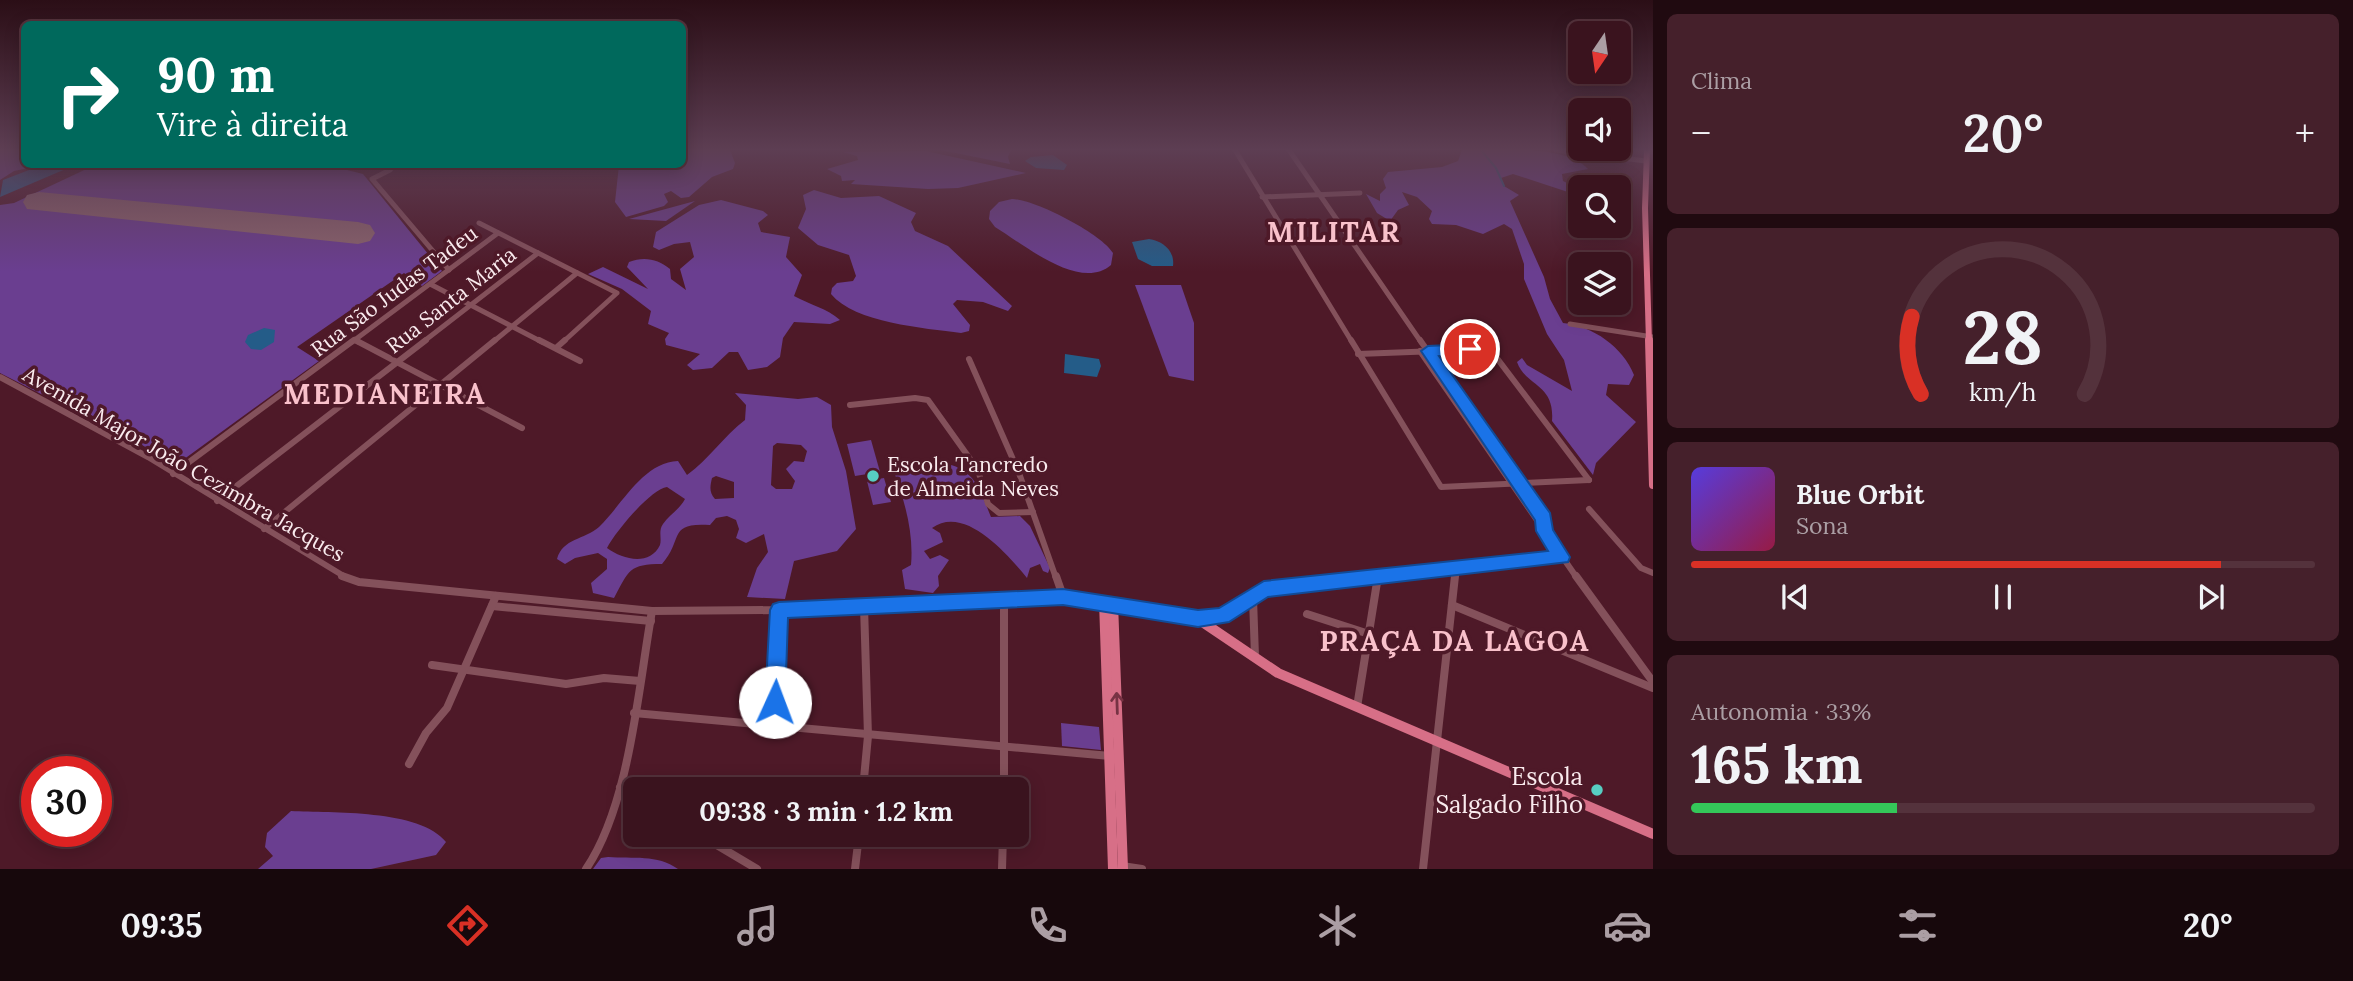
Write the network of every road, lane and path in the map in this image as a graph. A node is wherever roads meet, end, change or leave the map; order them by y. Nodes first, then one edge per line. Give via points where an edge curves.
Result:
1 (382, 191) edge
2 (1258, 191) edge
3 (1318, 191) edge
4 (1649, 191) edge
5 (1360, 193) dead end
6 (1321, 195) junction
7 (1262, 197) junction
8 (478, 223) dead end
9 (498, 233) junction
10 (538, 253) junction
11 (449, 270) junction
12 (578, 273) junction
13 (430, 284) junction
14 (470, 305) junction
15 (1570, 324) dead end
16 (513, 326) junction
17 (1652, 337) edge
18 (355, 340) junction
19 (556, 348) junction
20 (1652, 349) edge
21 (1424, 351) junction
22 (1358, 354) junction
23 (969, 359) dead end
24 (580, 361) dead end
25 (396, 363) junction
26 (0, 377) edge
27 (1652, 380) edge
28 (437, 385) junction
29 (1458, 394) junction
30 (1449, 395) junction
31 (850, 405) dead end
32 (522, 428) dead end
33 (1652, 437) edge
34 (173, 474) junction
35 (1508, 482) junction
36 (1519, 483) junction
37 (1653, 485) edge
38 (217, 501) junction
39 (1534, 505) junction
40 (1525, 506) junction
41 (1589, 509) dead end
42 (1033, 512) junction
43 (264, 529) junction
44 (1545, 531) junction
45 (1562, 557) junction
46 (1456, 569) junction
47 (1653, 573) edge
48 (1378, 576) junction
49 (496, 596) junction
50 (1004, 597) junction
51 (1063, 597) junction
52 (1253, 598) junction
53 (1109, 602) junction
54 (1452, 605) junction
55 (492, 606) junction
56 (864, 606) junction
57 (779, 610) junction
58 (652, 611) junction
59 (1307, 614) dead end
60 (1198, 619) junction
61 (652, 621) junction
62 (1369, 634) junction
63 (1255, 657) junction
64 (432, 665) dead end
65 (464, 670) junction
66 (640, 681) junction
67 (1653, 682) edge
68 (1653, 688) edge
69 (1357, 707) junction
70 (634, 713) junction
71 (775, 725) junction
72 (868, 736) junction
73 (1438, 742) junction
74 (1005, 748) junction
75 (1113, 757) junction
76 (409, 764) dead end
77 (864, 777) edge
78 (1004, 777) edge
79 (620, 787) junction
80 (623, 789) edge
81 (1653, 834) edge
82 (720, 847) edge
83 (858, 847) edge
84 (1003, 847) edge
85 (1119, 868) edge
86 (586, 869) edge
87 (757, 869) edge
88 (855, 869) edge
89 (1002, 869) edge
90 (1142, 869) edge
91 (1423, 869) edge

1 - 11 street
2 - 7 street
3 - 6 street
4 - 17 main road
5 - 6 street
6 - 7 street
6 - 21 street
7 - 22 street
8 - 9 street
9 - 10 street
9 - 11 street, Rua São Judas Tadeu
10 - 12 street
10 - 14 street, Rua Santa Maria
11 - 13 street, Rua São Judas Tadeu
12 - 16 street
12 - 19 street via 617,293
13 - 14 street
13 - 18 street, Rua São Judas Tadeu
14 - 16 street
14 - 25 street, Rua Santa Maria
15 - 17 street
16 - 19 street
16 - 28 street
17 - 20 main road
18 - 25 street
18 - 34 street, Rua São Judas Tadeu
19 - 24 street
20 - 27 main road
21 - 22 street
21 - 29 street
21 - 30 street
21 - 36 street via 1490,349 1589,480
22 - 35 street via 1441,487
23 - 42 street
25 - 28 street
25 - 38 street, Rua Santa Maria
26 - 34 street, Avenida Major João Cezimbra Jacques
27 - 33 main road
28 - 32 street
28 - 43 street
29 - 30 street
29 - 36 street
30 - 35 street
31 - 42 street via 928,400 978,470 988,504 999,513
33 - 37 main road
34 - 38 street, Avenida Major João Cezimbra Jacques
35 - 36 street
35 - 40 street
36 - 39 street
38 - 43 street, Avenida Major João Cezimbra Jacques
39 - 40 street
39 - 44 street via 1544,518
40 - 44 street
41 - 47 street via 1641,568
42 - 51 street
43 - 49 street, Avenida Major João Cezimbra Jacques via 337,574 359,582
44 - 45 street
45 - 46 street
45 - 67 street
46 - 48 street
46 - 54 street
48 - 52 street via 1264,589
48 - 62 street
49 - 55 street
49 - 58 street, Avenida Major João Cezimbra Jacques
50 - 51 street, Avenida Major João Cezimbra Jacques
50 - 56 street, Avenida Major João Cezimbra Jacques
50 - 74 street
51 - 53 street, Avenida Major João Cezimbra Jacques
52 - 60 street via 1222,617
52 - 63 street
53 - 60 main road
53 - 75 main road
54 - 68 street
54 - 73 street
55 - 61 street
55 - 65 street
56 - 57 street, Avenida Major João Cezimbra Jacques
56 - 72 street
57 - 58 street, Avenida Major João Cezimbra Jacques
57 - 71 street
58 - 61 street
59 - 62 street
60 - 63 main road
61 - 66 street
62 - 69 street
63 - 69 main road via 1278,673
64 - 65 street
65 - 66 street via 566,684 604,678
65 - 76 street via 447,708
66 - 70 street
69 - 73 main road
70 - 71 street
70 - 79 street
71 - 72 street
72 - 74 street
72 - 77 street
73 - 81 main road
73 - 91 street
74 - 75 street
74 - 78 street
75 - 85 main road
79 - 80 street
79 - 86 street via 600,848
82 - 87 street
83 - 88 street
84 - 89 street
85 - 90 street

